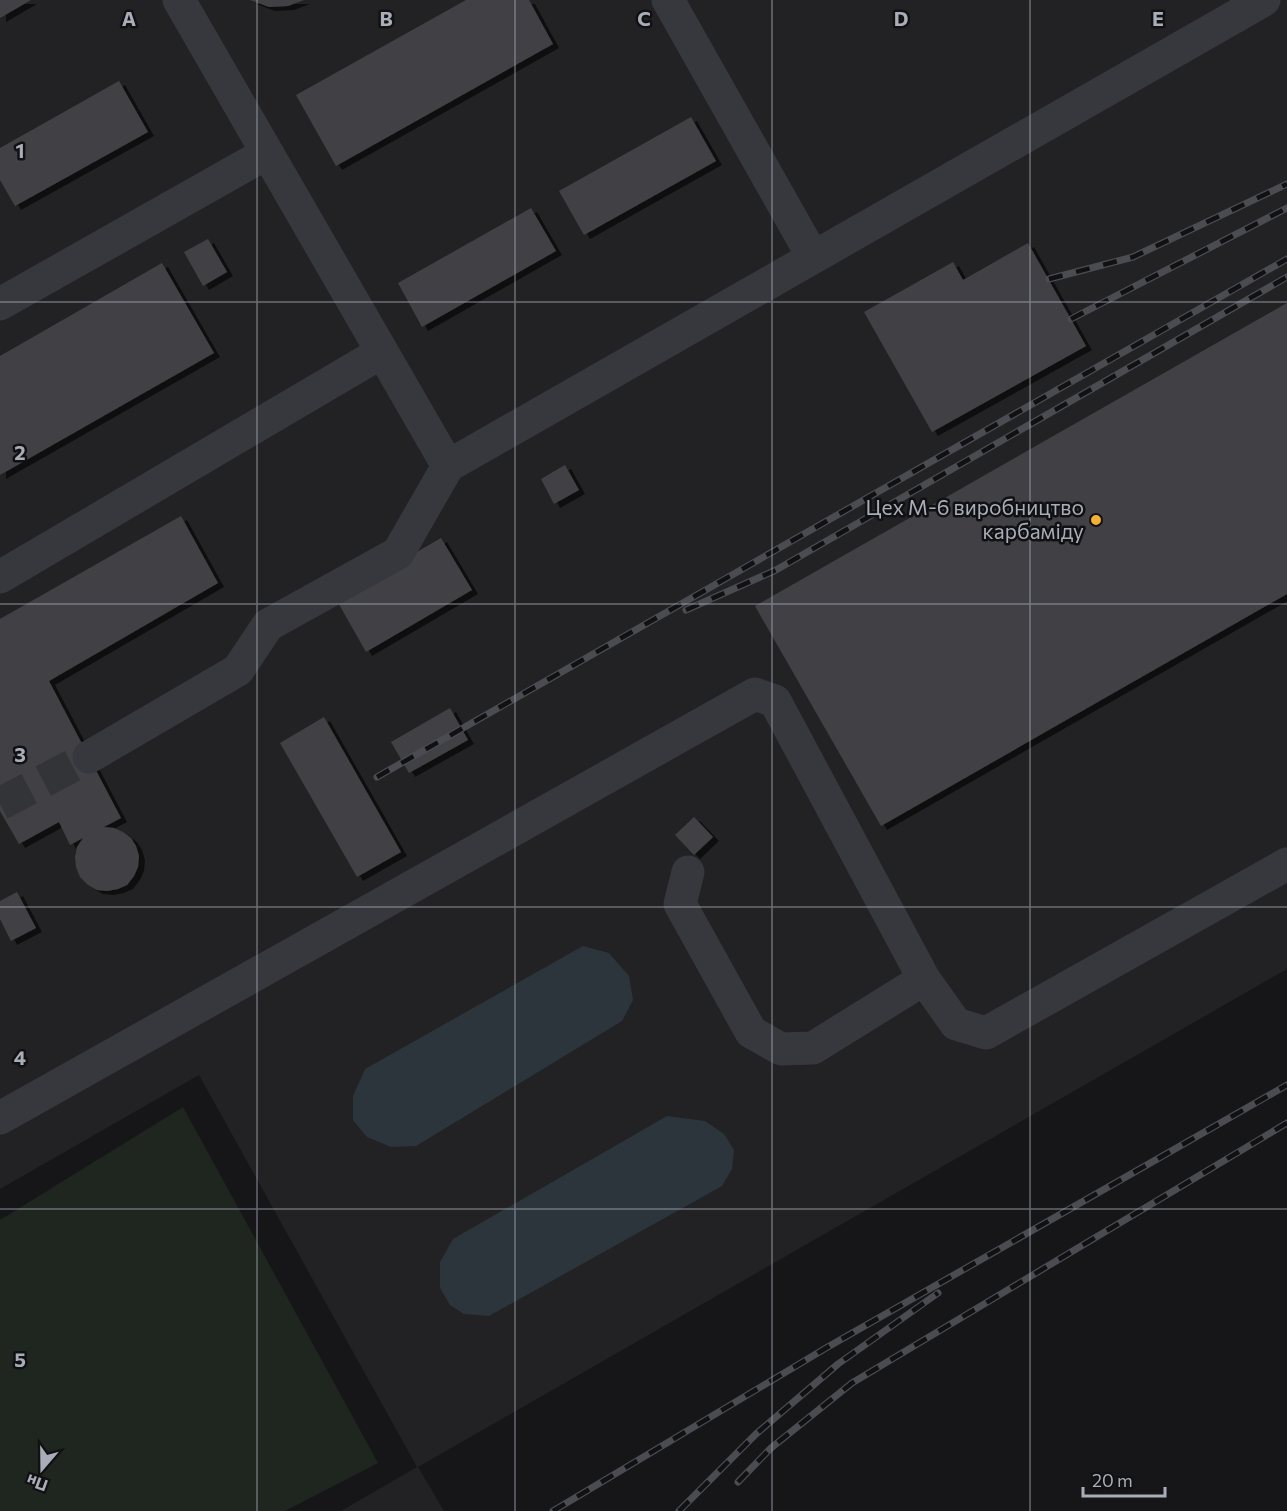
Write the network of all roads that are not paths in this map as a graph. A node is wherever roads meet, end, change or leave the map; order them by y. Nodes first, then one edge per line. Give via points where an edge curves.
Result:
1 (178, 0) edge
2 (668, 0) edge
3 (1264, 0) edge
4 (267, 153) junction
5 (813, 257) junction
6 (0, 304) edge
7 (382, 352) junction
8 (448, 466) junction
9 (0, 577) edge
10 (89, 757) tunnel mouth
11 (1287, 864) edge
12 (688, 872) dead end
13 (924, 979) junction
14 (0, 1118) edge

1 - 4 lane
2 - 5 lane
3 - 5 lane
4 - 6 lane
4 - 7 lane
5 - 8 lane
7 - 8 lane
7 - 9 lane
8 - 10 lane via 398,553 267,625 238,670
11 - 13 lane via 986,1033 956,1024
12 - 13 lane via 680,904 751,1032 781,1049 813,1048
13 - 14 lane via 776,701 755,694

